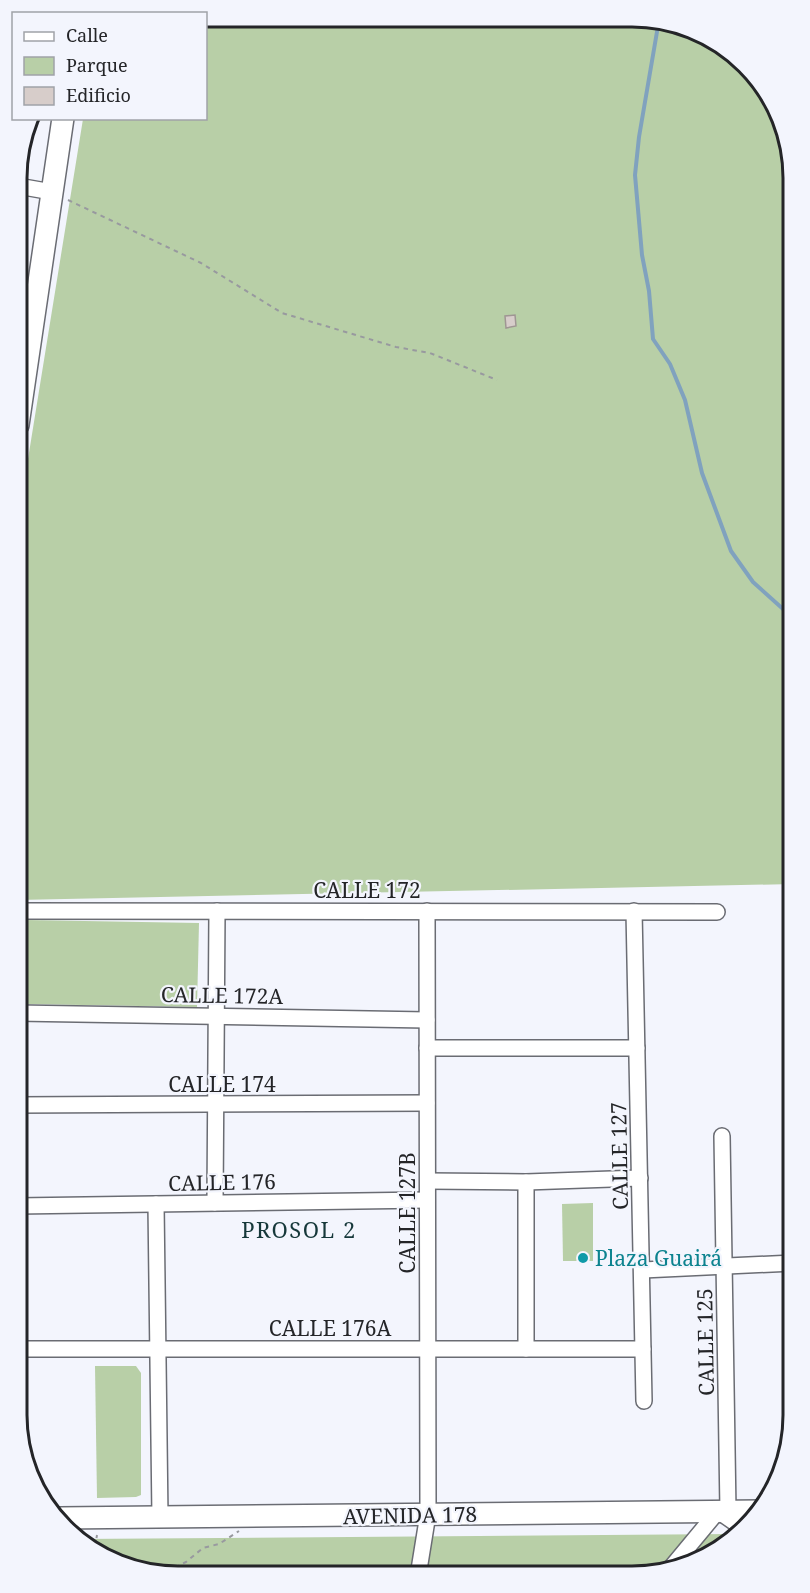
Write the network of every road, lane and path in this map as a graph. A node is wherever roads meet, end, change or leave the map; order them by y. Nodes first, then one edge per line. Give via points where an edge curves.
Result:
1 (63, 120) edge
2 (27, 188) edge
3 (52, 192) junction
4 (27, 363) edge
5 (497, 380) dead end
6 (27, 911) edge
7 (217, 911) junction
8 (427, 911) junction
9 (634, 911) junction
10 (717, 912) dead end
11 (27, 1013) edge
12 (216, 1016) junction
13 (427, 1020) junction
14 (427, 1048) junction
15 (637, 1048) junction
16 (427, 1104) junction
17 (216, 1105) junction
18 (27, 1106) edge
19 (722, 1136) dead end
20 (640, 1178) junction
21 (428, 1181) junction
22 (526, 1182) junction
23 (427, 1200) junction
24 (215, 1203) junction
25 (156, 1204) junction
26 (27, 1206) edge
27 (783, 1264) edge
28 (726, 1267) junction
29 (643, 1270) junction
30 (158, 1348) junction
31 (526, 1348) junction
32 (27, 1349) edge
33 (428, 1349) junction
34 (643, 1349) junction
35 (644, 1401) dead end
36 (747, 1513) edge
37 (428, 1514) junction
38 (245, 1516) junction
39 (729, 1516) edge
40 (160, 1517) junction
41 (68, 1518) edge
42 (684, 1556) edge
43 (178, 1566) edge
44 (420, 1566) edge

1 - 3 main road
2 - 3 street
3 - 4 main road
3 - 5 path via 201,263 282,313 396,347 430,353
6 - 7 street, CALLE 172
7 - 8 street, CALLE 172
7 - 12 street
8 - 9 street, CALLE 172
8 - 13 street, CALLE 127B
9 - 10 street, CALLE 172
9 - 15 street, CALLE 127
11 - 12 street, CALLE 172A
12 - 13 street, CALLE 172A
12 - 17 street
13 - 14 street, CALLE 127B
14 - 15 street
14 - 16 street, CALLE 127B
15 - 20 street, CALLE 127
16 - 17 street, CALLE 174
16 - 21 street, CALLE 127B
17 - 18 street, CALLE 174
17 - 24 street
19 - 28 street, CALLE 125
20 - 22 street
20 - 29 street, CALLE 127
21 - 22 street
21 - 23 street, CALLE 127B
22 - 31 street
23 - 24 street, CALLE 176
23 - 33 street, CALLE 127B
24 - 25 street, CALLE 176
25 - 26 street, CALLE 176
25 - 30 street
27 - 28 street
28 - 29 street
28 - 39 street, CALLE 125
29 - 34 street, CALLE 127
30 - 32 street, CALLE 176A
30 - 33 street, CALLE 176A
30 - 40 street
31 - 33 street, CALLE 176A
31 - 34 street, CALLE 176A
33 - 37 street, CALLE 127B
34 - 35 street, CALLE 127
36 - 39 main road, AVENIDA 178
37 - 38 main road, AVENIDA 178
37 - 39 main road, AVENIDA 178
37 - 44 street, CALLE 127B
38 - 40 main road, AVENIDA 178
38 - 43 path via 237,1535 203,1548
39 - 42 street
40 - 41 main road, AVENIDA 178

